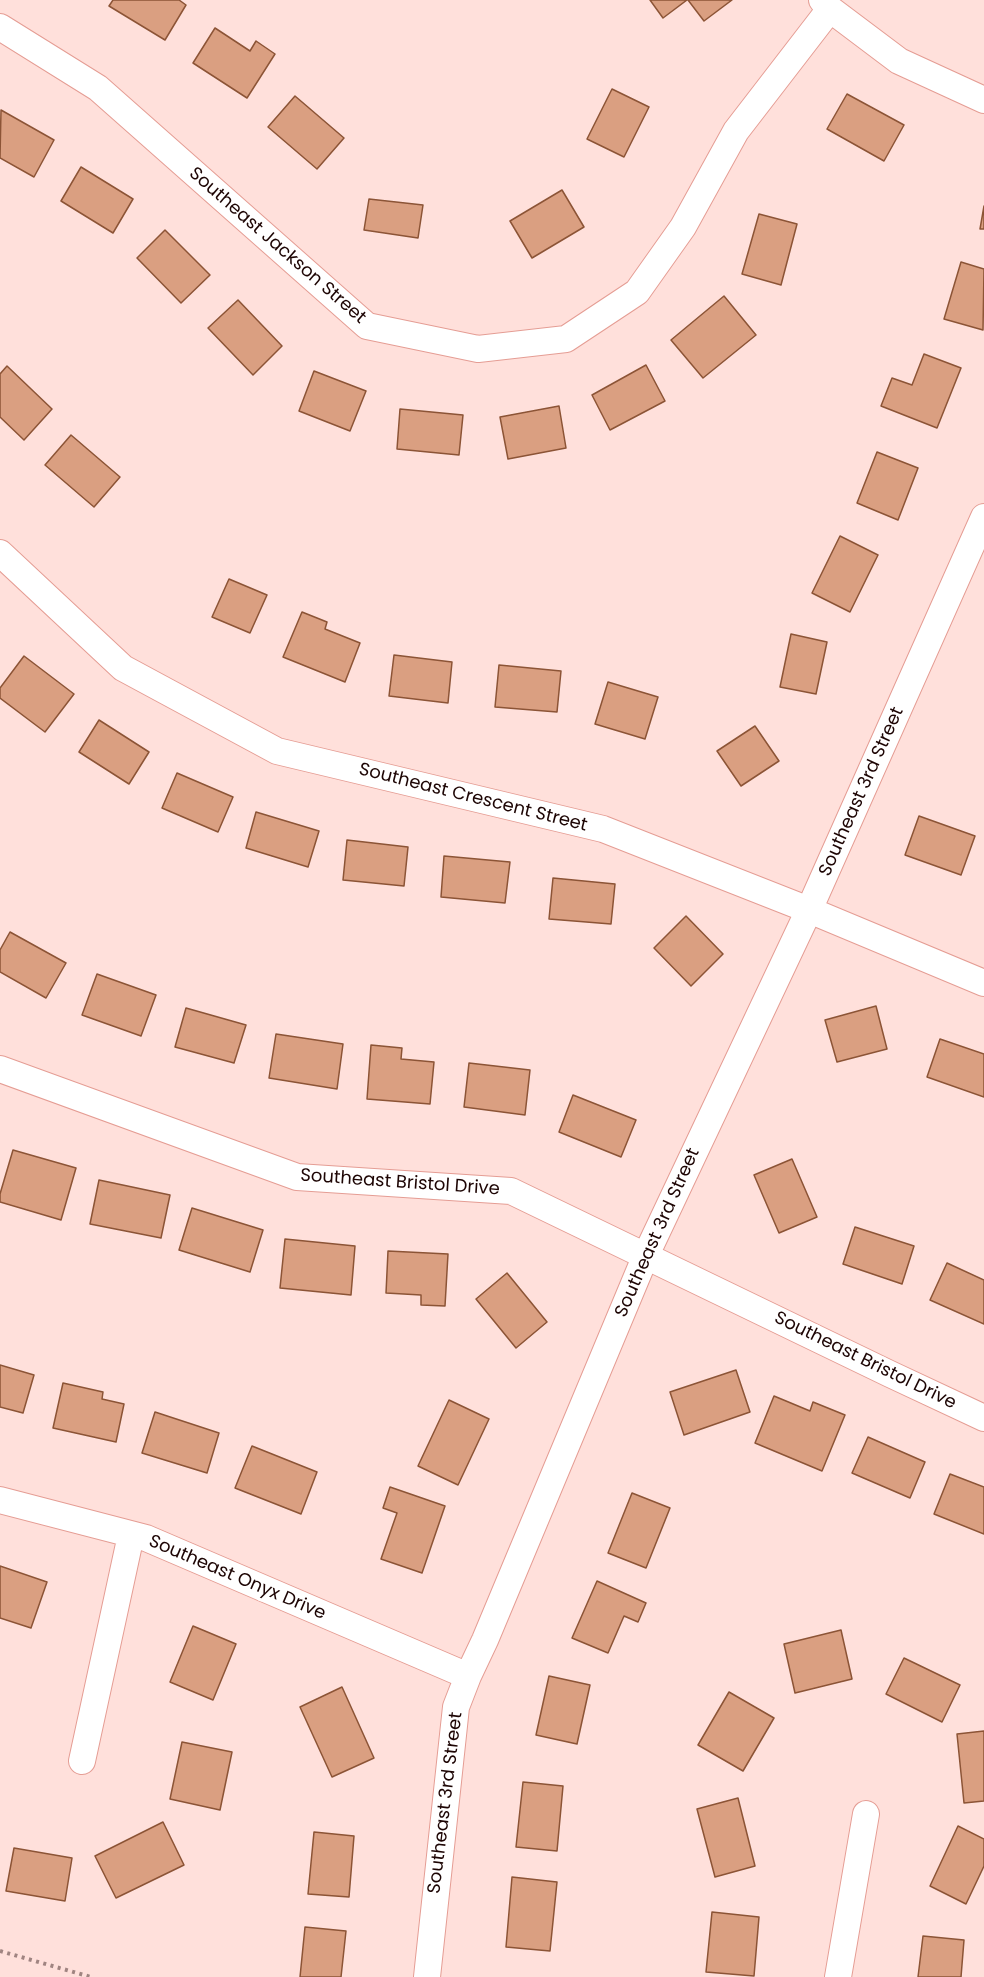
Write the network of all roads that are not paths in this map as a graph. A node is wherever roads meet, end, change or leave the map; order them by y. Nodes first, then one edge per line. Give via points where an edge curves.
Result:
1 (826, 4) edge
2 (0, 27) edge
3 (984, 100) edge
4 (981, 532) edge
5 (0, 553) edge
6 (809, 910) junction
7 (984, 983) edge
8 (0, 1069) edge
9 (646, 1255) junction
10 (984, 1418) edge
11 (0, 1500) edge
12 (131, 1535) junction
13 (468, 1676) junction
14 (82, 1761) dead end
15 (866, 1814) dead end
16 (427, 1977) edge
17 (838, 1977) edge

1 - 2 street, Southeast Jackson Street via 736,131 683,227 637,292 566,339 478,349 367,326 98,87
1 - 3 street via 899,61
4 - 6 street, Southeast 3rd Street
5 - 6 street, Southeast Crescent Street via 123,668 277,750 603,829
6 - 7 street, Southeast Crescent Street
6 - 9 street, Southeast 3rd Street
8 - 9 street, Southeast Bristol Drive via 297,1177 511,1191
9 - 10 street, Southeast Bristol Drive
9 - 13 street, Southeast 3rd Street
11 - 12 street, Southeast Onyx Drive
12 - 13 street, Southeast Onyx Drive
12 - 14 street
13 - 16 street, Southeast 3rd Street via 456,1707
15 - 17 street

